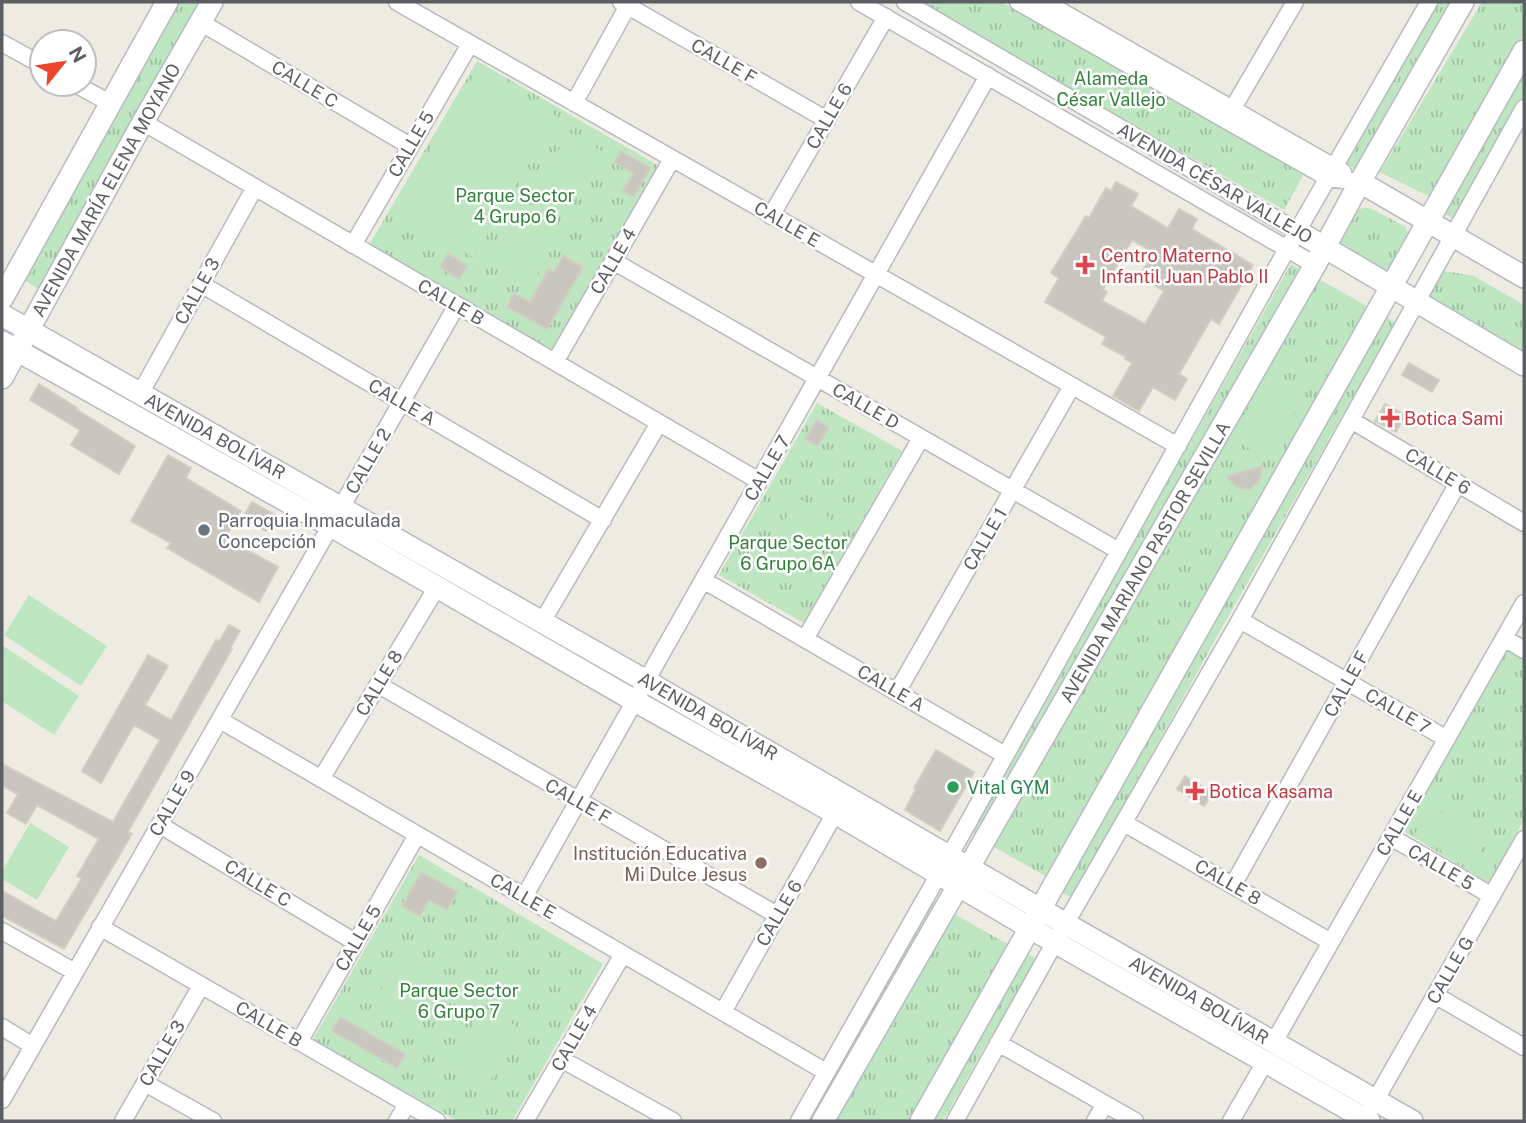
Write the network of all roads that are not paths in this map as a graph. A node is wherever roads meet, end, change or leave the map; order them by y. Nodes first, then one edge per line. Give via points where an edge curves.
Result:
1 (166, 2) edge
2 (212, 2) edge
3 (397, 2) edge
4 (859, 2) edge
5 (905, 2) edge
6 (1018, 2) edge
7 (1045, 2) edge
8 (1295, 2) edge
9 (1429, 2) edge
10 (1463, 2) edge
11 (627, 3) edge
12 (886, 17) junction
13 (200, 22) junction
14 (2, 43) edge
15 (470, 44) junction
16 (1524, 51) edge
17 (28, 57) edge
18 (988, 76) junction
19 (98, 96) edge
20 (110, 103) junction
21 (574, 103) junction
22 (1233, 108) junction
23 (1522, 116) edge
24 (827, 120) junction
25 (143, 122) junction
26 (410, 146) junction
27 (672, 159) junction
28 (1331, 173) junction
29 (1360, 182) junction
30 (255, 187) junction
31 (771, 215) junction
32 (1428, 222) junction
33 (1453, 236) junction
34 (1292, 240) junction
35 (353, 244) junction
36 (1320, 256) junction
37 (613, 261) junction
38 (876, 275) junction
39 (1524, 277) edge
40 (201, 284) junction
41 (1392, 287) junction
42 (2, 299) edge
43 (1416, 301) junction
44 (457, 305) junction
45 (2, 315) edge
46 (28, 331) junction
47 (9, 346) edge
48 (555, 362) junction
49 (1524, 365) edge
50 (2, 378) edge
51 (817, 378) junction
52 (1072, 386) junction
53 (140, 394) junction
54 (402, 402) junction
55 (1351, 420) junction
56 (659, 423) junction
57 (921, 438) junction
58 (1178, 446) junction
59 (759, 481) junction
60 (1458, 483) junction
61 (1013, 490) junction
62 (342, 507) junction
63 (603, 520) junction
64 (1524, 523) edge
65 (331, 526) junction
66 (1119, 551) junction
67 (703, 580) junction
68 (437, 587) junction
69 (1524, 603) edge
70 (1240, 620) junction
71 (542, 622) junction
72 (1504, 638) junction
73 (805, 639) junction
74 (1524, 650) edge
75 (646, 681) junction
76 (1347, 682) junction
77 (379, 685) junction
78 (897, 692) junction
79 (635, 701) junction
80 (219, 720) junction
81 (1447, 739) junction
82 (1005, 755) junction
83 (321, 779) junction
84 (578, 801) junction
85 (835, 813) junction
86 (1124, 823) junction
87 (160, 825) junction
88 (417, 835) junction
89 (1391, 837) junction
90 (1524, 839) edge
91 (944, 864) junction
92 (970, 868) junction
93 (1233, 885) junction
94 (959, 886) junction
95 (1492, 896) junction
96 (524, 897) junction
97 (1041, 908) junction
98 (778, 915) junction
99 (100, 928) junction
100 (1030, 928) junction
101 (2, 931) edge
102 (1060, 933) junction
103 (355, 942) junction
104 (1331, 942) junction
105 (623, 954) junction
106 (75, 972) junction
107 (201, 986) junction
108 (1435, 995) junction
109 (723, 1012) junction
110 (2, 1027) edge
111 (299, 1042) junction
112 (1274, 1042) junction
113 (999, 1043) junction
114 (33, 1046) junction
115 (1524, 1047) edge
116 (561, 1059) junction
117 (1265, 1062) junction
118 (827, 1072) junction
119 (145, 1083) junction
120 (2, 1100) edge
121 (407, 1104) junction
122 (1105, 1104) junction
123 (1368, 1116) edge
124 (123, 1121) edge
125 (213, 1121) edge
126 (397, 1121) edge
127 (437, 1121) edge
128 (525, 1121) edge
129 (673, 1121) edge
130 (799, 1121) edge
131 (824, 1121) edge
132 (921, 1121) edge
133 (955, 1121) edge
134 (1096, 1121) edge
135 (1135, 1121) edge
136 (1231, 1121) edge
137 (1412, 1121) edge

1 - 20 street
2 - 13 street, AVENIDA MARÍA ELENA MOYANO
3 - 15 street, CALLE E
4 - 12 street, AVENIDA CÉSAR VALLEJO
5 - 34 street, AVENIDA CÉSAR VALLEJO
6 - 28 street
7 - 22 street
8 - 22 street
9 - 28 street, AVENIDA MARIANO PASTOR SEVILLA
10 - 29 street, AVENIDA MARIANO PASTOR SEVILLA
11 - 21 street
11 - 24 street, CALLE F
12 - 18 street, AVENIDA CÉSAR VALLEJO
12 - 24 street, CALLE 6
13 - 25 street, AVENIDA MARÍA ELENA MOYANO
13 - 26 street, CALLE C
14 - 17 street
15 - 21 street, CALLE E
15 - 26 street, CALLE 5
16 - 32 street
18 - 34 street, AVENIDA CÉSAR VALLEJO
18 - 38 street, CALLE 7
19 - 20 street
20 - 42 street
21 - 27 street, CALLE E
22 - 28 street
23 - 33 street
24 - 31 street, CALLE 6
25 - 30 street, CALLE B
25 - 46 street, AVENIDA MARÍA ELENA MOYANO
26 - 35 street, CALLE 5
27 - 31 street, CALLE E
27 - 37 street, CALLE 4
28 - 29 street
28 - 34 street, AVENIDA MARIANO PASTOR SEVILLA
29 - 32 street
29 - 36 street, AVENIDA MARIANO PASTOR SEVILLA
30 - 35 street, CALLE B
30 - 40 street, CALLE 3
31 - 38 street, CALLE E
32 - 33 street
32 - 41 street
33 - 39 street
33 - 43 street
34 - 36 street, AVENIDA CÉSAR VALLEJO
34 - 58 street, AVENIDA MARIANO PASTOR SEVILLA
35 - 44 street, CALLE B
36 - 41 street, AVENIDA CÉSAR VALLEJO
36 - 92 street, AVENIDA MARIANO PASTOR SEVILLA
37 - 48 street, CALLE 4
37 - 51 street, CALLE D
38 - 51 street, CALLE 7
38 - 52 street, CALLE E
40 - 53 street, CALLE 3
40 - 54 street, CALLE A
41 - 43 street, AVENIDA CÉSAR VALLEJO
41 - 97 street
43 - 49 street, AVENIDA CÉSAR VALLEJO
43 - 55 street
44 - 48 street, CALLE B
44 - 54 street, CALLE 2
45 - 46 street, AVENIDA BOLÍVAR
46 - 47 street, AVENIDA MARÍA ELENA MOYANO
46 - 53 street, AVENIDA BOLÍVAR
47 - 50 street, AVENIDA MARÍA ELENA MOYANO
47 - 65 street, AVENIDA BOLÍVAR
48 - 56 street, CALLE B
51 - 57 street, CALLE D
51 - 59 street, CALLE 7
52 - 58 street, CALLE E
52 - 61 street, CALLE 1
53 - 62 street, AVENIDA BOLÍVAR
54 - 62 street, CALLE 2
54 - 63 street, CALLE A
55 - 60 street, CALLE 6
55 - 70 street
56 - 59 street, CALLE B
56 - 63 street
57 - 61 street, CALLE D
57 - 73 street
58 - 66 street, AVENIDA MARIANO PASTOR SEVILLA
59 - 67 street, CALLE 7
60 - 64 street, CALLE 6
60 - 76 street, CALLE F
61 - 66 street, CALLE D
61 - 78 street, CALLE 1
62 - 65 street, CALLE 9
62 - 71 street, AVENIDA BOLÍVAR
63 - 71 street
65 - 68 street, AVENIDA BOLÍVAR
65 - 80 street, CALLE 9
66 - 82 street, AVENIDA MARIANO PASTOR SEVILLA
67 - 73 street, CALLE A
67 - 75 street, CALLE 7
68 - 77 street, CALLE 8
68 - 79 street, AVENIDA BOLÍVAR
69 - 72 street, CALLE E
70 - 76 street, CALLE 7
70 - 86 street
71 - 75 street, AVENIDA BOLÍVAR
72 - 74 street
72 - 81 street, CALLE E
73 - 78 street, CALLE A
75 - 79 street, CALLE 7
75 - 91 street, AVENIDA BOLÍVAR
76 - 81 street, CALLE 7
76 - 93 street, CALLE F
77 - 83 street, CALLE 8
77 - 84 street, CALLE F
78 - 82 street, CALLE A
79 - 84 street, CALLE 7
79 - 85 street, AVENIDA BOLÍVAR
80 - 83 street, CALLE E
80 - 87 street, CALLE 9
81 - 89 street, CALLE E
82 - 91 street, AVENIDA MARIANO PASTOR SEVILLA
83 - 88 street, CALLE E
84 - 96 street, CALLE 7
84 - 98 street, CALLE F
85 - 91 street, AVENIDA BOLÍVAR
85 - 98 street, CALLE 6
86 - 93 street, CALLE 8
86 - 102 street
87 - 99 street, CALLE 9
87 - 103 street, CALLE C
88 - 96 street, CALLE E
88 - 103 street, CALLE 5
89 - 95 street, CALLE 5
89 - 104 street, CALLE E
90 - 95 street, CALLE G
91 - 92 street, AVENIDA BOLÍVAR
91 - 94 street, AVENIDA BOLÍVAR
91 - 118 street, AVENIDA MARIANO PASTOR SEVILLA
92 - 94 street, AVENIDA MARIANO PASTOR SEVILLA
92 - 97 street, AVENIDA BOLÍVAR
93 - 104 street, CALLE 8
94 - 100 street, AVENIDA BOLÍVAR
94 - 131 street, AVENIDA MARIANO PASTOR SEVILLA
95 - 108 street, CALLE G
96 - 105 street, CALLE E
97 - 100 street
97 - 102 street, AVENIDA BOLÍVAR
98 - 109 street, CALLE 6
99 - 106 street, CALLE 9
99 - 107 street, CALLE B
100 - 102 street, AVENIDA BOLÍVAR
100 - 132 street
101 - 106 street
102 - 112 street, AVENIDA BOLÍVAR
102 - 113 street
102 - 117 street, AVENIDA BOLÍVAR
103 - 111 street, CALLE 5
104 - 112 street, CALLE E
105 - 109 street, CALLE E
105 - 116 street, CALLE 4
106 - 114 street, CALLE 9
107 - 111 street, CALLE B
107 - 119 street, CALLE 3
108 - 115 street
108 - 123 street, CALLE G
109 - 118 street, CALLE E
110 - 114 street
111 - 121 street, CALLE B
112 - 123 street, AVENIDA BOLÍVAR
113 - 122 street
113 - 133 street
114 - 120 street, CALLE 9
116 - 128 street, CALLE 4
116 - 129 street
117 - 123 street, AVENIDA BOLÍVAR
117 - 136 street
118 - 130 street, AVENIDA MARIANO PASTOR SEVILLA
119 - 124 street, CALLE 3
119 - 125 street
121 - 126 street
121 - 127 street, CALLE B
122 - 134 street
122 - 135 street
123 - 137 street, AVENIDA BOLÍVAR

